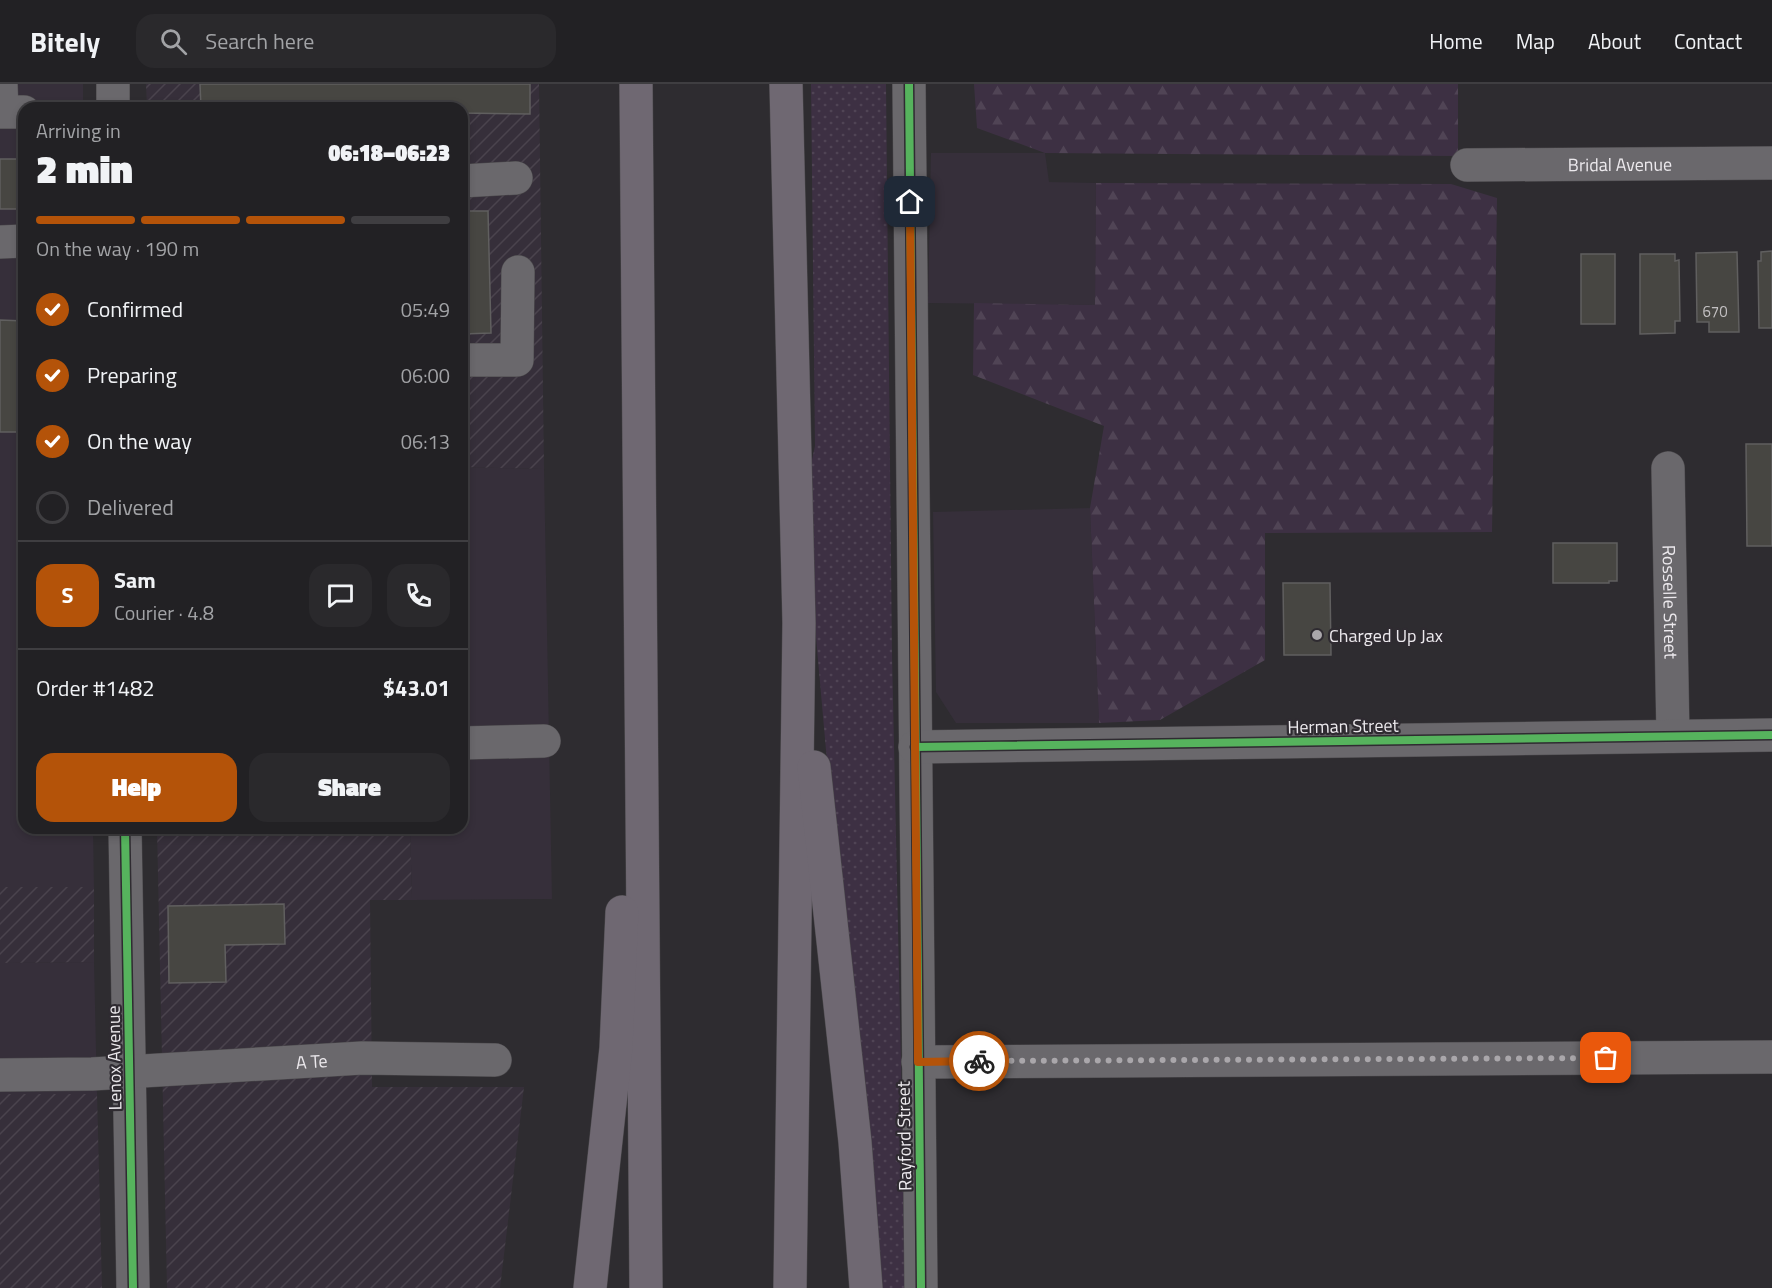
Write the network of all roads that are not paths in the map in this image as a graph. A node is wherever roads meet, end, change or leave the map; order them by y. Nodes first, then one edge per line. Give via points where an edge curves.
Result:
1 (2, 84) edge
2 (113, 84) edge
3 (636, 84) edge
4 (786, 84) edge
5 (909, 84) edge
6 (113, 102) edge
7 (18, 112) edge
8 (1772, 163) edge
9 (1467, 165) dead end
10 (516, 178) dead end
11 (468, 181) edge
12 (18, 241) edge
13 (0, 242) edge
14 (518, 272) dead end
15 (468, 360) edge
16 (1668, 468) dead end
17 (640, 512) junction
18 (799, 623) junction
19 (1772, 735) edge
20 (1673, 736) junction
21 (544, 741) dead end
22 (468, 743) edge
23 (915, 747) junction
24 (125, 834) edge
25 (1772, 1057) edge
26 (495, 1060) dead end
27 (918, 1062) junction
28 (129, 1071) junction
29 (0, 1075) edge
30 (133, 1288) edge
31 (590, 1288) edge
32 (646, 1288) edge
33 (790, 1288) edge
34 (866, 1288) edge
35 (921, 1288) edge

1 - 7 street via 2,112
2 - 6 street
3 - 17 highway
4 - 18 highway
5 - 23 street, Rayford Street
8 - 9 street, Bridal Avenue
10 - 11 street
12 - 13 street
14 - 15 street via 517,360
16 - 20 street, Rosselle Street
17 - 31 highway via 616,1048
17 - 32 highway
18 - 33 highway
18 - 34 highway via 855,1142
19 - 20 street, Herman Street
20 - 23 street, Herman Street
21 - 22 street
23 - 27 street, Rayford Street
24 - 28 street, Lenox Avenue
25 - 27 street
26 - 28 street, A Te via 362,1058
27 - 35 street, Rayford Street
28 - 29 street, A Te
28 - 30 street, Lenox Avenue

